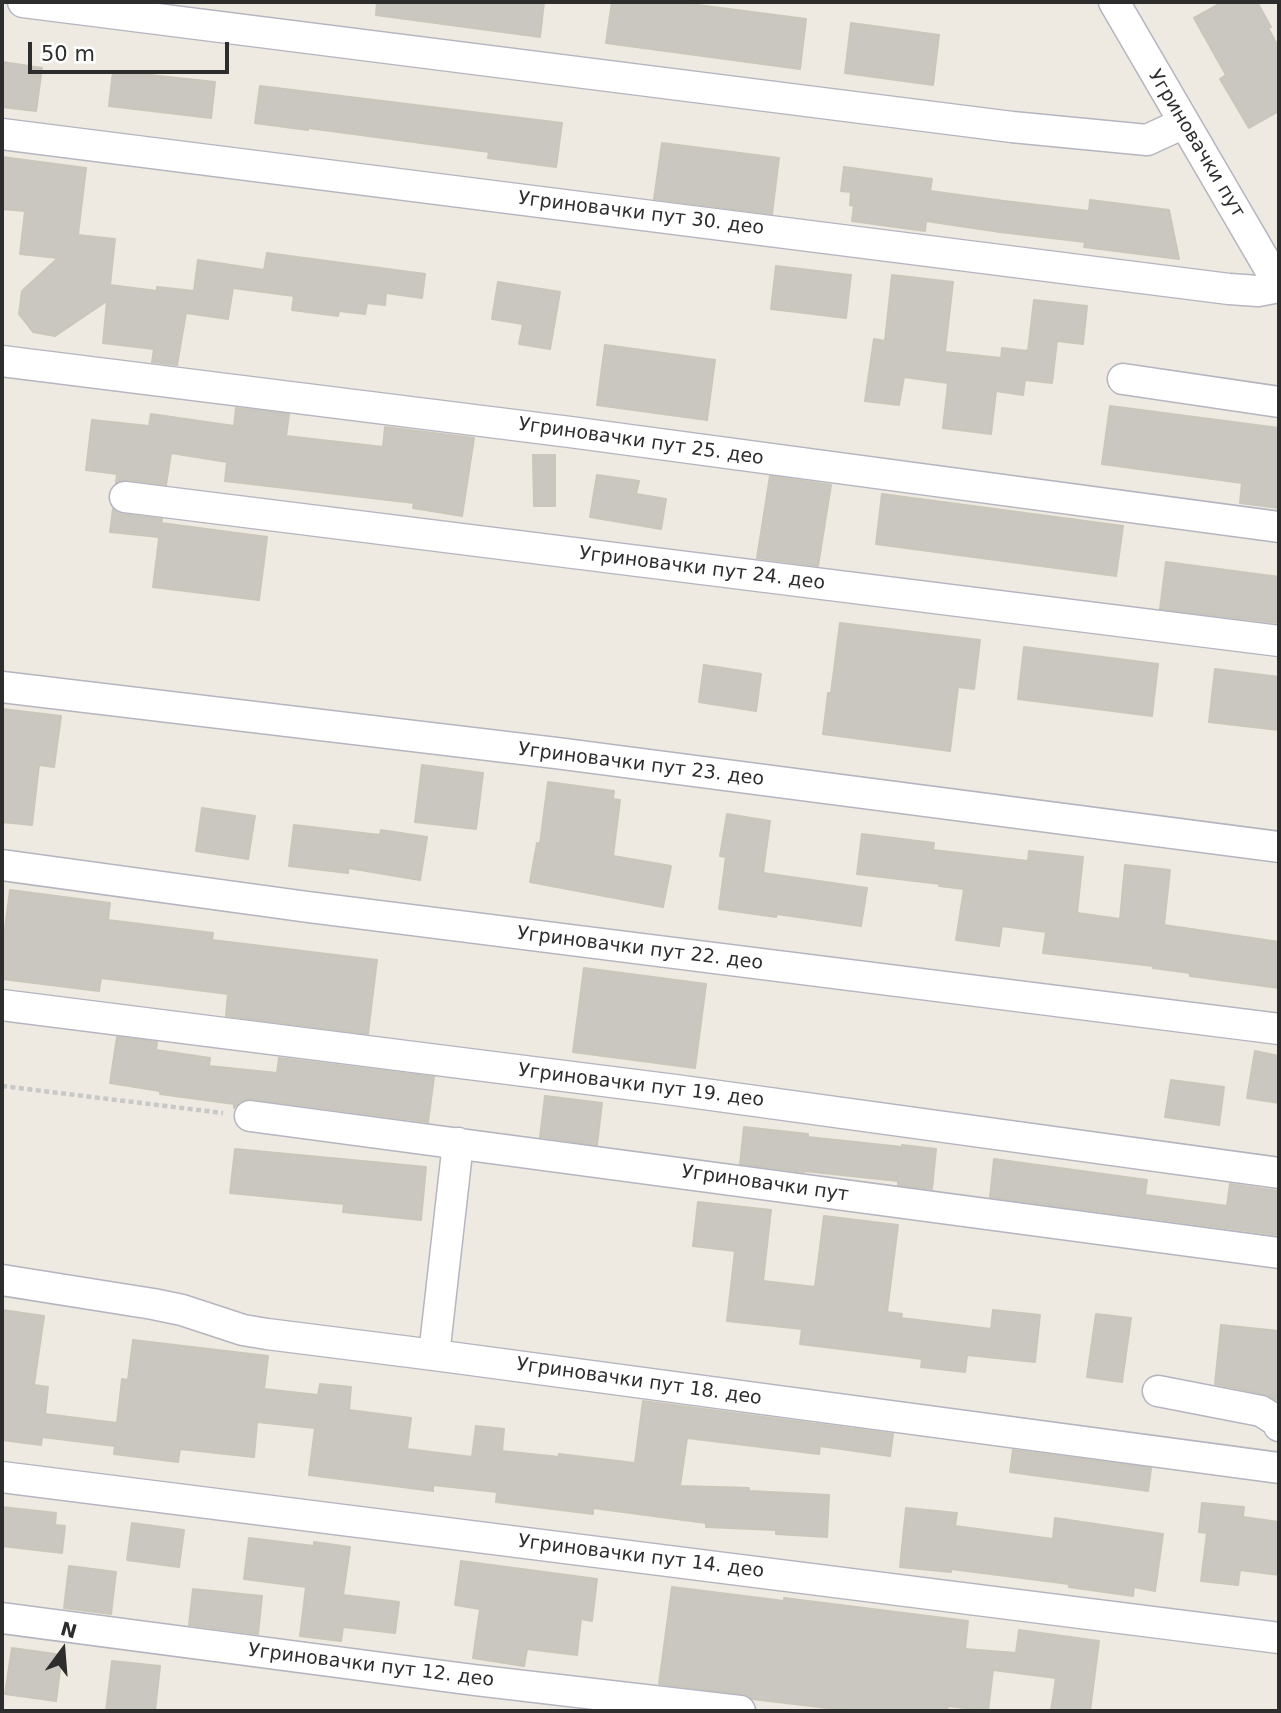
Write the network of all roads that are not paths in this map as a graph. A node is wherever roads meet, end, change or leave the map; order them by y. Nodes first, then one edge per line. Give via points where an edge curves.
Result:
1 (23, 2) edge
2 (1114, 2) edge
3 (1184, 123) junction
4 (2, 134) edge
5 (1279, 286) edge
6 (2, 361) edge
7 (1123, 379) dead end
8 (1279, 402) edge
9 (125, 497) dead end
10 (1279, 527) edge
11 (1279, 641) edge
12 (2, 687) edge
13 (1279, 847) edge
14 (2, 865) edge
15 (2, 1005) edge
16 (1279, 1029) edge
17 (250, 1116) road end
18 (457, 1143) junction
19 (1279, 1173) edge
20 (1279, 1253) edge
21 (2, 1280) edge
22 (433, 1355) junction
23 (1158, 1391) dead end
24 (1279, 1426) edge
25 (1279, 1468) edge
26 (2, 1477) edge
27 (2, 1618) edge
28 (1279, 1638) edge
29 (740, 1711) edge

1 - 3 street via 1012,127 1147,140
2 - 3 street, Угриновачки пут
3 - 5 street, Угриновачки пут
4 - 5 street, Угриновачки пут 30. део via 1229,289 1258,291
6 - 10 street, Угриновачки пут 25. део
7 - 8 street
9 - 11 street, Угриновачки пут 24. део
12 - 13 street, Угриновачки пут 23. део via 542,751
14 - 16 street, Угриновачки пут 22. део
15 - 19 street, Угриновачки пут 19. део via 675,1090
17 - 18 street, Угриновачки пут
18 - 20 street, Угриновачки пут
18 - 22 street
21 - 22 street, Угриновачки пут 18. део via 182,1310 243,1330
22 - 25 street, Угриновачки пут 18. део
23 - 24 street via 1261,1411
26 - 28 street, Угриновачки пут 14. део
27 - 29 street, Угриновачки пут 12. део

